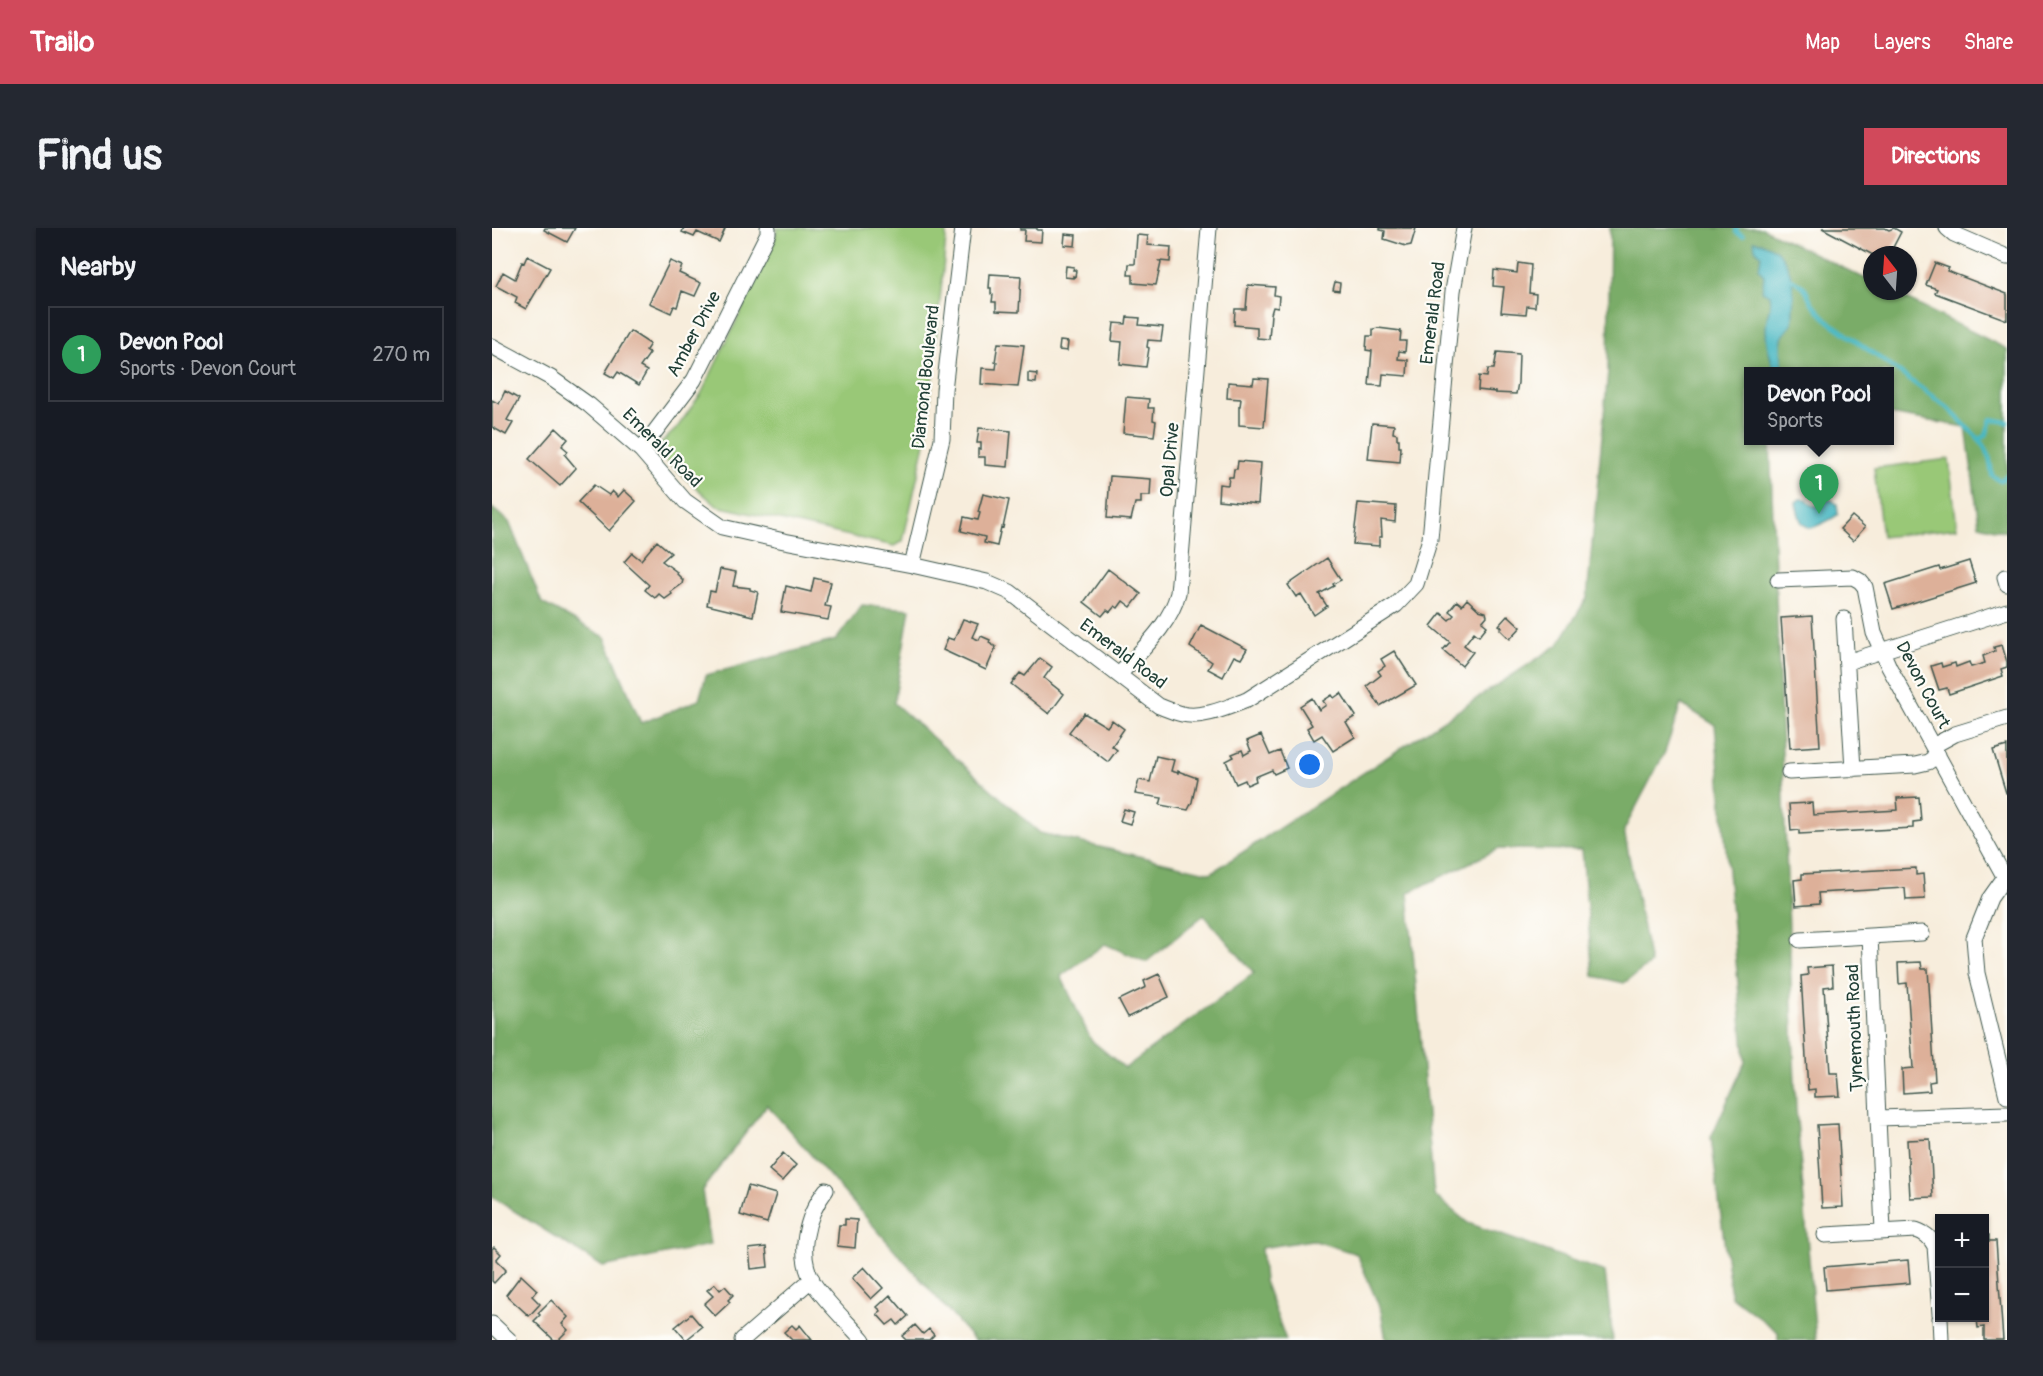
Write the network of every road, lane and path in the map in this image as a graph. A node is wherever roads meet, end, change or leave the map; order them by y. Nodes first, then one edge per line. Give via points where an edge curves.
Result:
1 (768, 228) edge
2 (963, 228) edge
3 (1209, 228) edge
4 (1464, 228) edge
5 (1947, 228) edge
6 (2007, 257) edge
7 (492, 346) edge
8 (641, 450) junction
9 (912, 565) junction
10 (1778, 580) dead end
11 (2007, 611) edge
12 (1844, 619) dead end
13 (1882, 652) junction
14 (1847, 662) junction
15 (1119, 675) junction
16 (2007, 718) edge
17 (1936, 750) junction
18 (1853, 769) junction
19 (1789, 772) dead end
20 (2006, 875) edge
21 (1922, 933) dead end
22 (1870, 936) junction
23 (1800, 939) dead end
24 (2007, 1096) edge
25 (2007, 1113) edge
26 (1878, 1118) junction
27 (826, 1190) dead end
28 (1883, 1232) junction
29 (1825, 1234) dead end
30 (1937, 1268) edge
31 (812, 1279) junction
32 (1940, 1322) edge
33 (492, 1324) edge
34 (509, 1340) edge
35 (742, 1340) edge
36 (863, 1340) edge
37 (1941, 1340) edge

1 - 8 street, Amber Drive via 694,380
2 - 9 street, Diamond Boulevard via 942,439
3 - 15 street, Opal Drive via 1178,593 1163,624
4 - 15 street, Emerald Road via 1453,291 1430,539 1416,584 1396,605 1247,700 1226,708 1184,715 1159,706
5 - 6 street
7 - 8 street, Emerald Road via 558,383
8 - 9 street, Emerald Road via 685,501 722,527
9 - 15 street, Emerald Road via 987,582 1010,592
10 - 13 street, Devon Court via 1853,577 1860,581 1865,587
11 - 13 street
12 - 14 street
13 - 14 street
13 - 17 street, Devon Court
14 - 18 street
16 - 17 street via 1955,734
17 - 18 street via 1928,762 1915,765
17 - 20 street, Devon Court
18 - 19 street
20 - 24 street via 1980,919 1974,947
21 - 22 street
22 - 23 street
22 - 26 street, Tynemouth Road
25 - 26 street
26 - 28 street, Tynemouth Road
27 - 31 street via 806,1229 805,1247
28 - 29 street
28 - 30 street via 1924,1233 1935,1246
31 - 35 street
31 - 36 street
32 - 37 street
33 - 34 street

